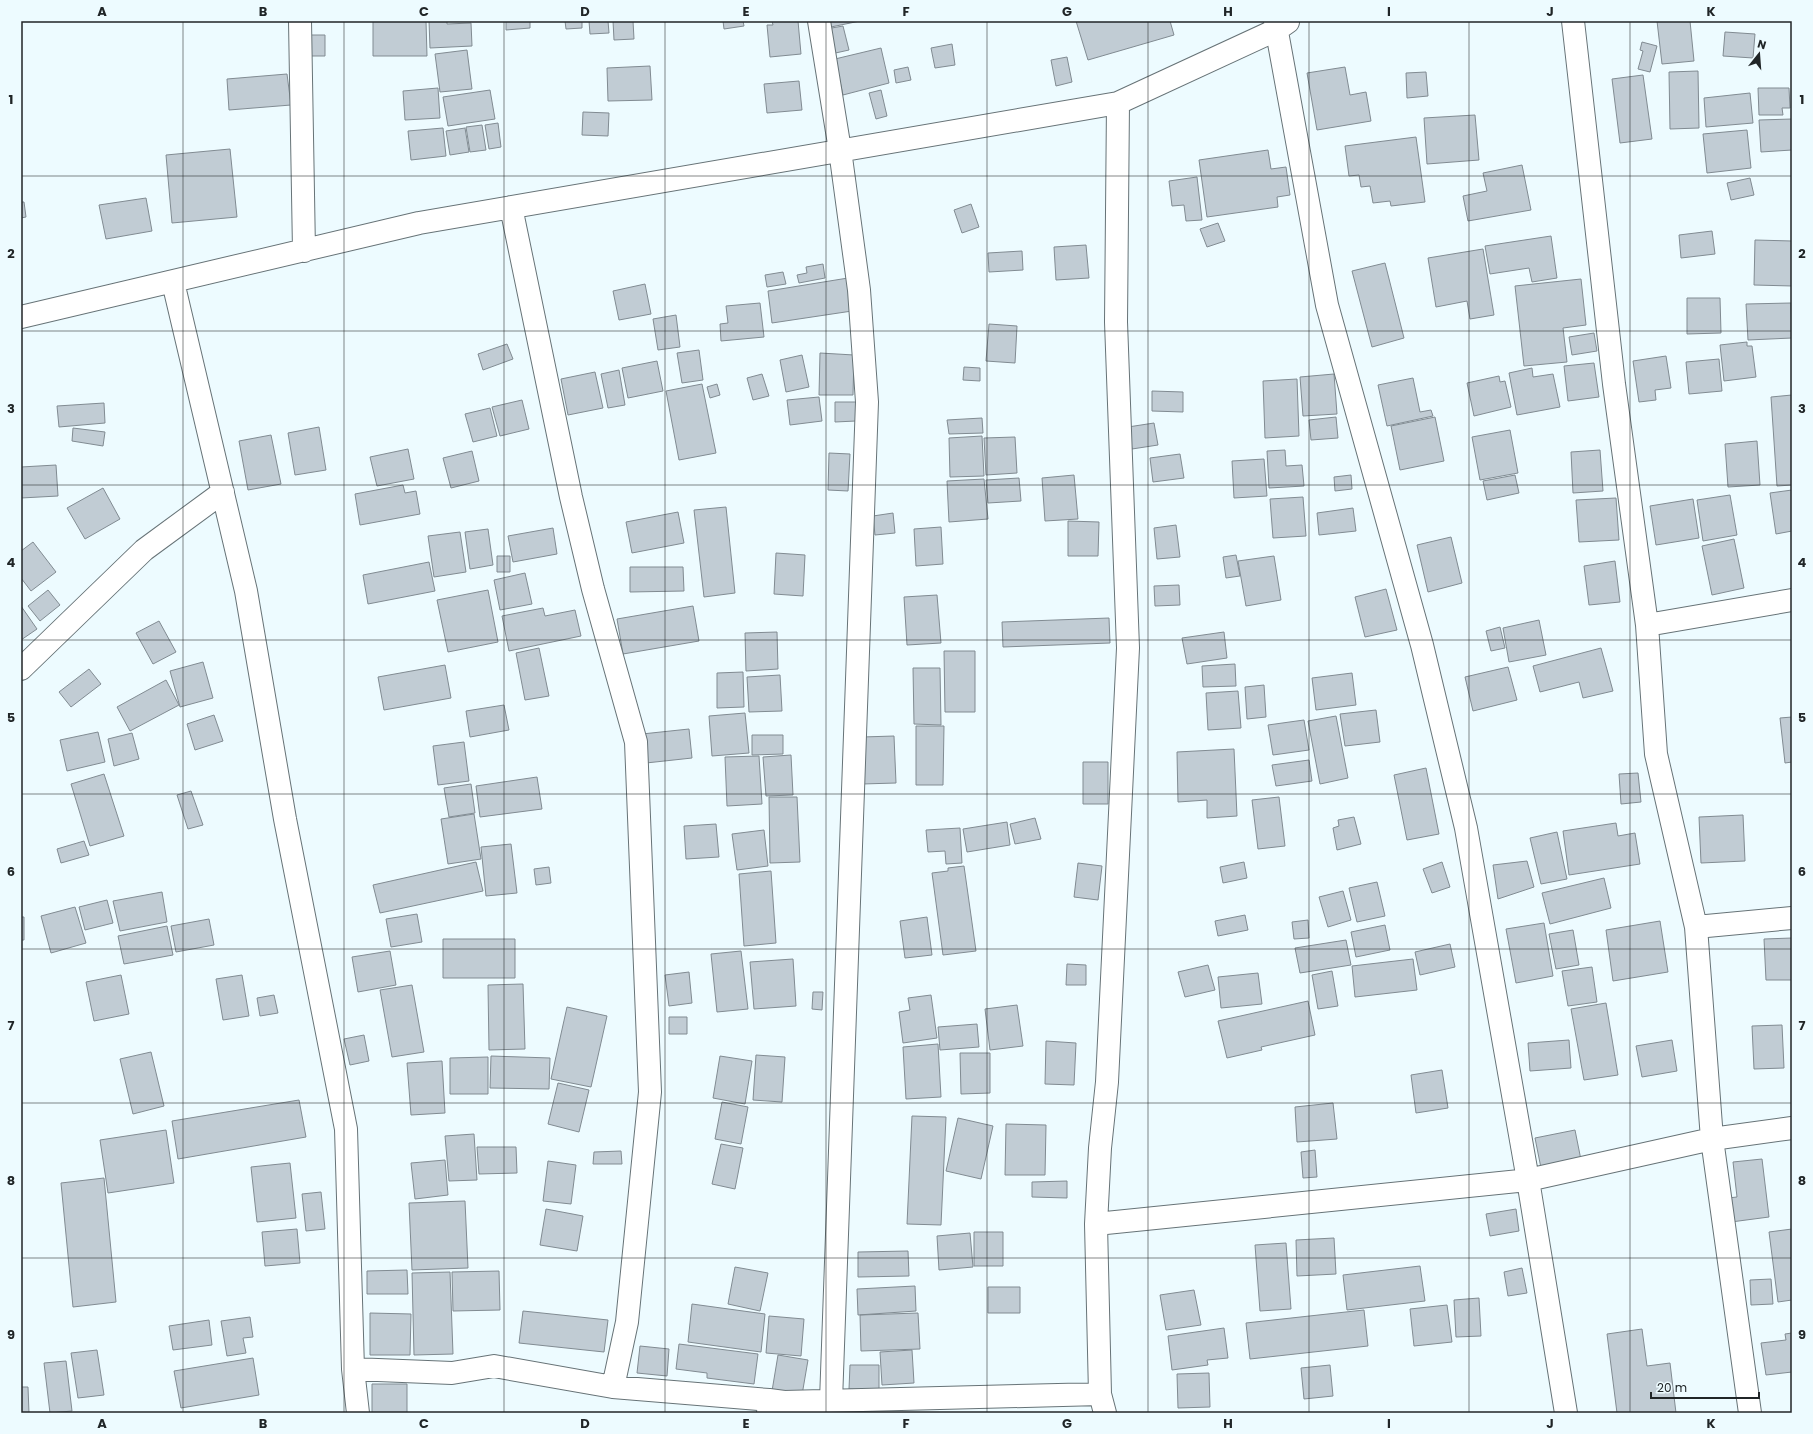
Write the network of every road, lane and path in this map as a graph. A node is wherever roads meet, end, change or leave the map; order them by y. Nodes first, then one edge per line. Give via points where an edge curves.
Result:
1 (300, 21) edge
2 (819, 21) edge
3 (1573, 21) edge
4 (1281, 24) edge
5 (1118, 103) junction
6 (840, 150) junction
7 (511, 207) junction
8 (304, 251) junction
9 (173, 282) junction
10 (21, 317) edge
11 (223, 492) junction
12 (1792, 600) edge
13 (1647, 625) junction
14 (21, 669) edge
15 (1792, 918) edge
16 (1696, 927) junction
17 (1792, 1128) edge
18 (1712, 1139) junction
19 (1528, 1180) junction
20 (1096, 1224) junction
21 (353, 1369) junction
22 (613, 1387) junction
23 (831, 1401) junction
24 (1103, 1404) edge
25 (769, 1407) edge
26 (358, 1413) edge
27 (1566, 1413) edge
28 (1750, 1413) edge

1 - 8 street
2 - 6 street
3 - 13 street via 1614,384
4 - 5 street
4 - 19 street via 1327,305 1422,645 1466,828
5 - 6 street
5 - 20 street via 1116,322 1128,648 1107,1082
6 - 7 street
6 - 23 street via 859,290 868,402
7 - 8 street via 419,223
7 - 22 street via 571,497 593,589 636,742 650,1092 627,1322
8 - 9 street
9 - 10 street
9 - 11 street
11 - 14 street via 144,550
11 - 21 street via 246,591 285,819 346,1129
12 - 13 street
13 - 16 street via 1656,754
15 - 16 street
16 - 18 street
17 - 18 street
18 - 19 street
18 - 28 street
19 - 20 street
19 - 27 street
20 - 24 street
21 - 22 street via 452,1373 494,1366
21 - 26 street
22 - 25 street
23 - 24 street
23 - 25 street

